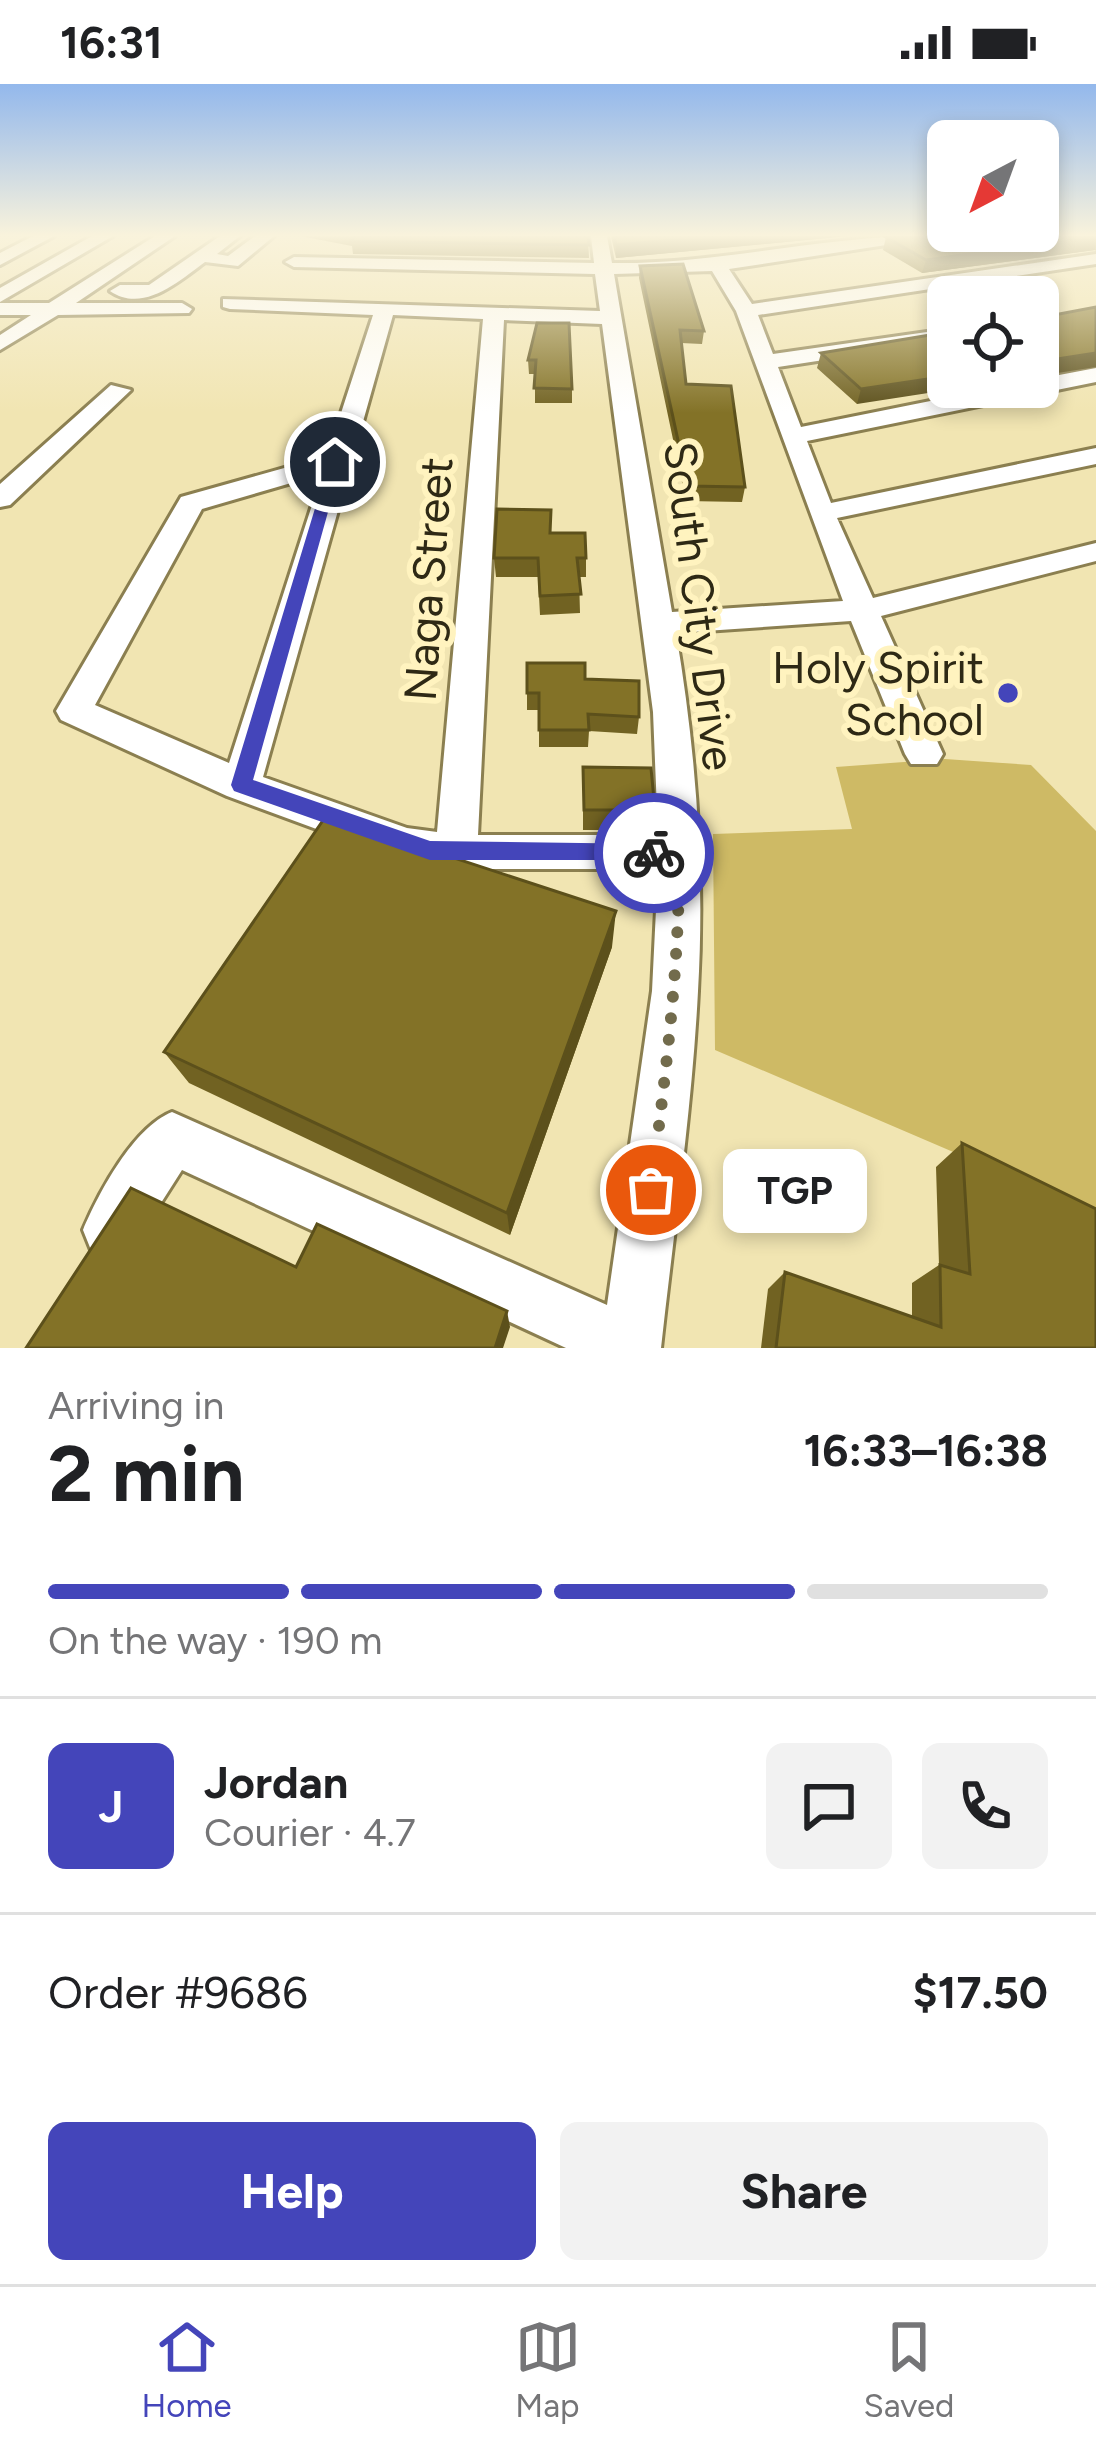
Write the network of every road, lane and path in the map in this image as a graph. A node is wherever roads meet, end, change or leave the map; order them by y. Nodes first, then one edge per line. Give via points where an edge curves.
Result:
1 (72, 295) edge
2 (278, 295) edge
3 (611, 295) edge
4 (737, 295) edge
5 (849, 295) edge
6 (230, 303) dead end
7 (267, 304) junction
8 (385, 308) junction
9 (0, 309) edge
10 (182, 309) dead end
11 (49, 310) junction
12 (746, 310) junction
13 (494, 313) junction
14 (615, 318) junction
15 (927, 337) edge
16 (0, 344) edge
17 (766, 362) junction
18 (1096, 375) edge
19 (1059, 383) edge
20 (119, 390) dead end
21 (933, 408) edge
22 (794, 436) junction
23 (1096, 456) edge
24 (335, 462) junction
25 (0, 499) edge
26 (821, 513) junction
27 (1096, 552) edge
28 (865, 610) junction
29 (658, 624) junction
30 (924, 754) dead end
31 (242, 785) junction
32 (456, 852) junction
33 (679, 853) junction
34 (83, 1272) edge
35 (631, 1347) edge

1 - 11 street
2 - 7 street
3 - 14 street, South City Drive
4 - 12 street
5 - 12 street
6 - 7 street
7 - 8 street
8 - 13 street
8 - 24 street
9 - 11 street
10 - 11 street
11 - 16 street
12 - 17 street
13 - 14 street
13 - 32 street, Naga Street
14 - 29 street, South City Drive
15 - 17 street
17 - 22 street
18 - 19 street
20 - 25 street
21 - 22 street
22 - 26 street
23 - 26 street
24 - 31 street
24 - 31 street via 191,503 74,711
26 - 28 street
27 - 28 street
28 - 29 street
28 - 30 street
29 - 33 street, South City Drive
31 - 32 street via 406,845
32 - 33 street
33 - 35 street, South City Drive via 675,992
34 - 35 street via 172,1138

